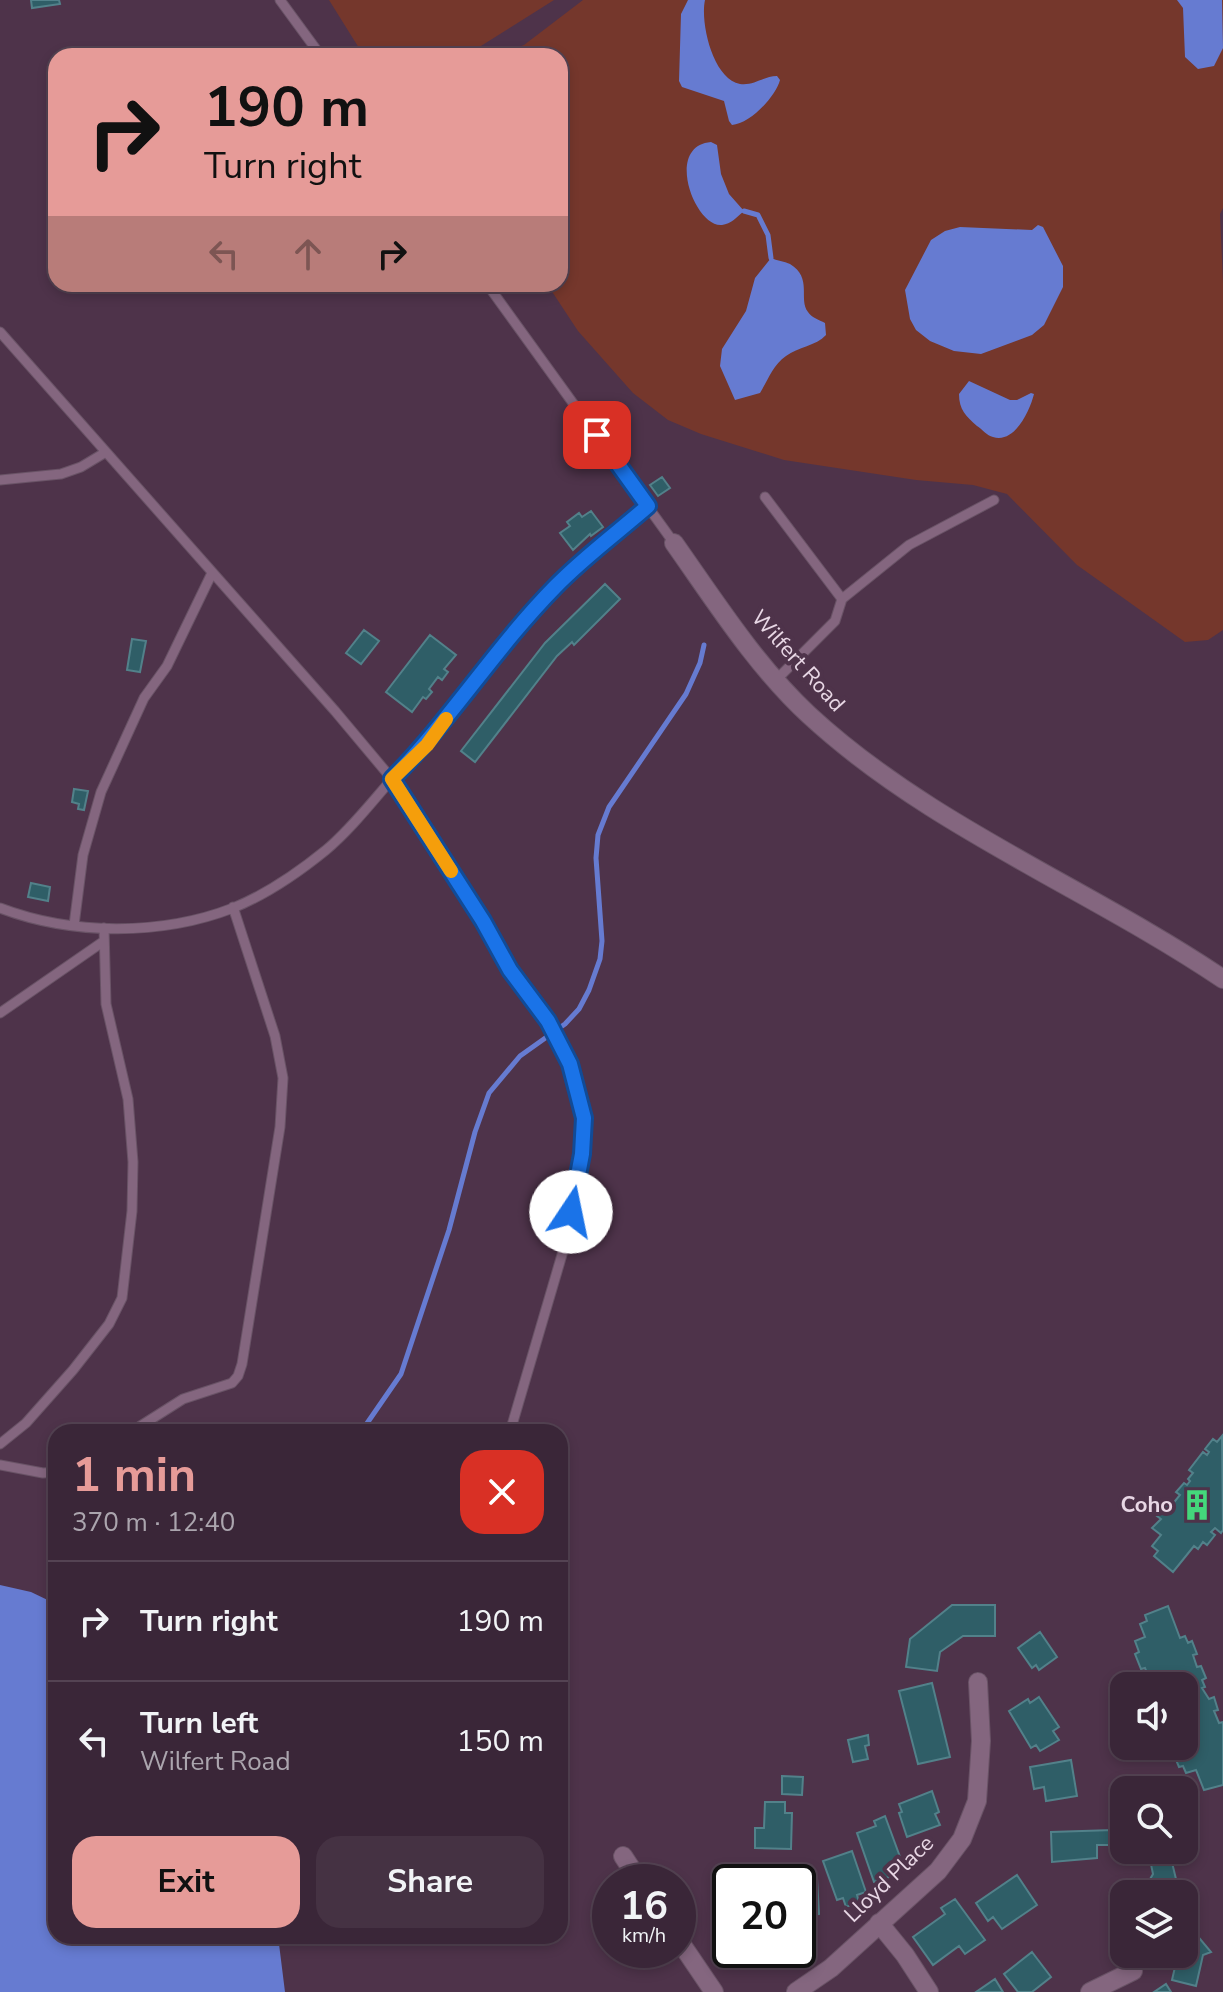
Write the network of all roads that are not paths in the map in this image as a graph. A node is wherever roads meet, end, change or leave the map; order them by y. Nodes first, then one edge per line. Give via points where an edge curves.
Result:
1 (280, 0) edge
2 (315, 48) edge
3 (493, 292) edge
4 (0, 332) edge
5 (106, 452) junction
6 (0, 480) edge
7 (765, 497) dead end
8 (994, 500) dead end
9 (648, 506) junction
10 (674, 543) joint
11 (212, 573) junction
12 (842, 599) junction
13 (777, 679) junction
14 (392, 779) junction
15 (233, 907) junction
16 (0, 908) edge
17 (74, 925) junction
18 (104, 928) junction
19 (104, 941) junction
20 (1223, 979) edge
21 (0, 1013) edge
22 (144, 1424) edge
23 (512, 1424) edge
24 (0, 1444) edge
25 (0, 1465) edge
26 (48, 1473) edge
27 (978, 1682) dead end
28 (623, 1856) dead end
29 (628, 1864) edge
30 (879, 1923) junction
31 (696, 1966) edge
32 (1133, 1971) dead end
33 (714, 1992) edge
34 (796, 1992) edge
35 (929, 1992) edge
36 (1090, 1992) edge

1 - 2 lane
3 - 9 lane, Wilfert Road
4 - 5 lane
5 - 6 lane via 61,474
5 - 11 lane
7 - 12 lane
8 - 12 lane via 909,545
9 - 10 lane, Wilfert Road
9 - 14 lane via 556,585 479,674 427,745
10 - 13 street, Wilfert Road
11 - 14 lane
11 - 17 lane via 167,666 144,698 101,792 83,855
12 - 13 lane via 835,621
13 - 20 street, Wilfert Road via 807,713 868,765
14 - 15 lane via 327,849
14 - 23 lane via 510,970 548,1021 570,1064 584,1118 566,1241
15 - 18 lane via 186,920
15 - 22 lane via 275,1036 283,1078 242,1364 232,1383 183,1399
16 - 17 lane
17 - 18 lane
18 - 19 lane
19 - 21 lane
19 - 24 lane via 106,1004 128,1099 133,1162 122,1298 73,1370
25 - 26 lane
27 - 30 street, Lloyd Place via 977,1801 962,1839 938,1871
28 - 29 street
30 - 34 street, Lloyd Place
30 - 35 street
31 - 33 street
32 - 36 street

